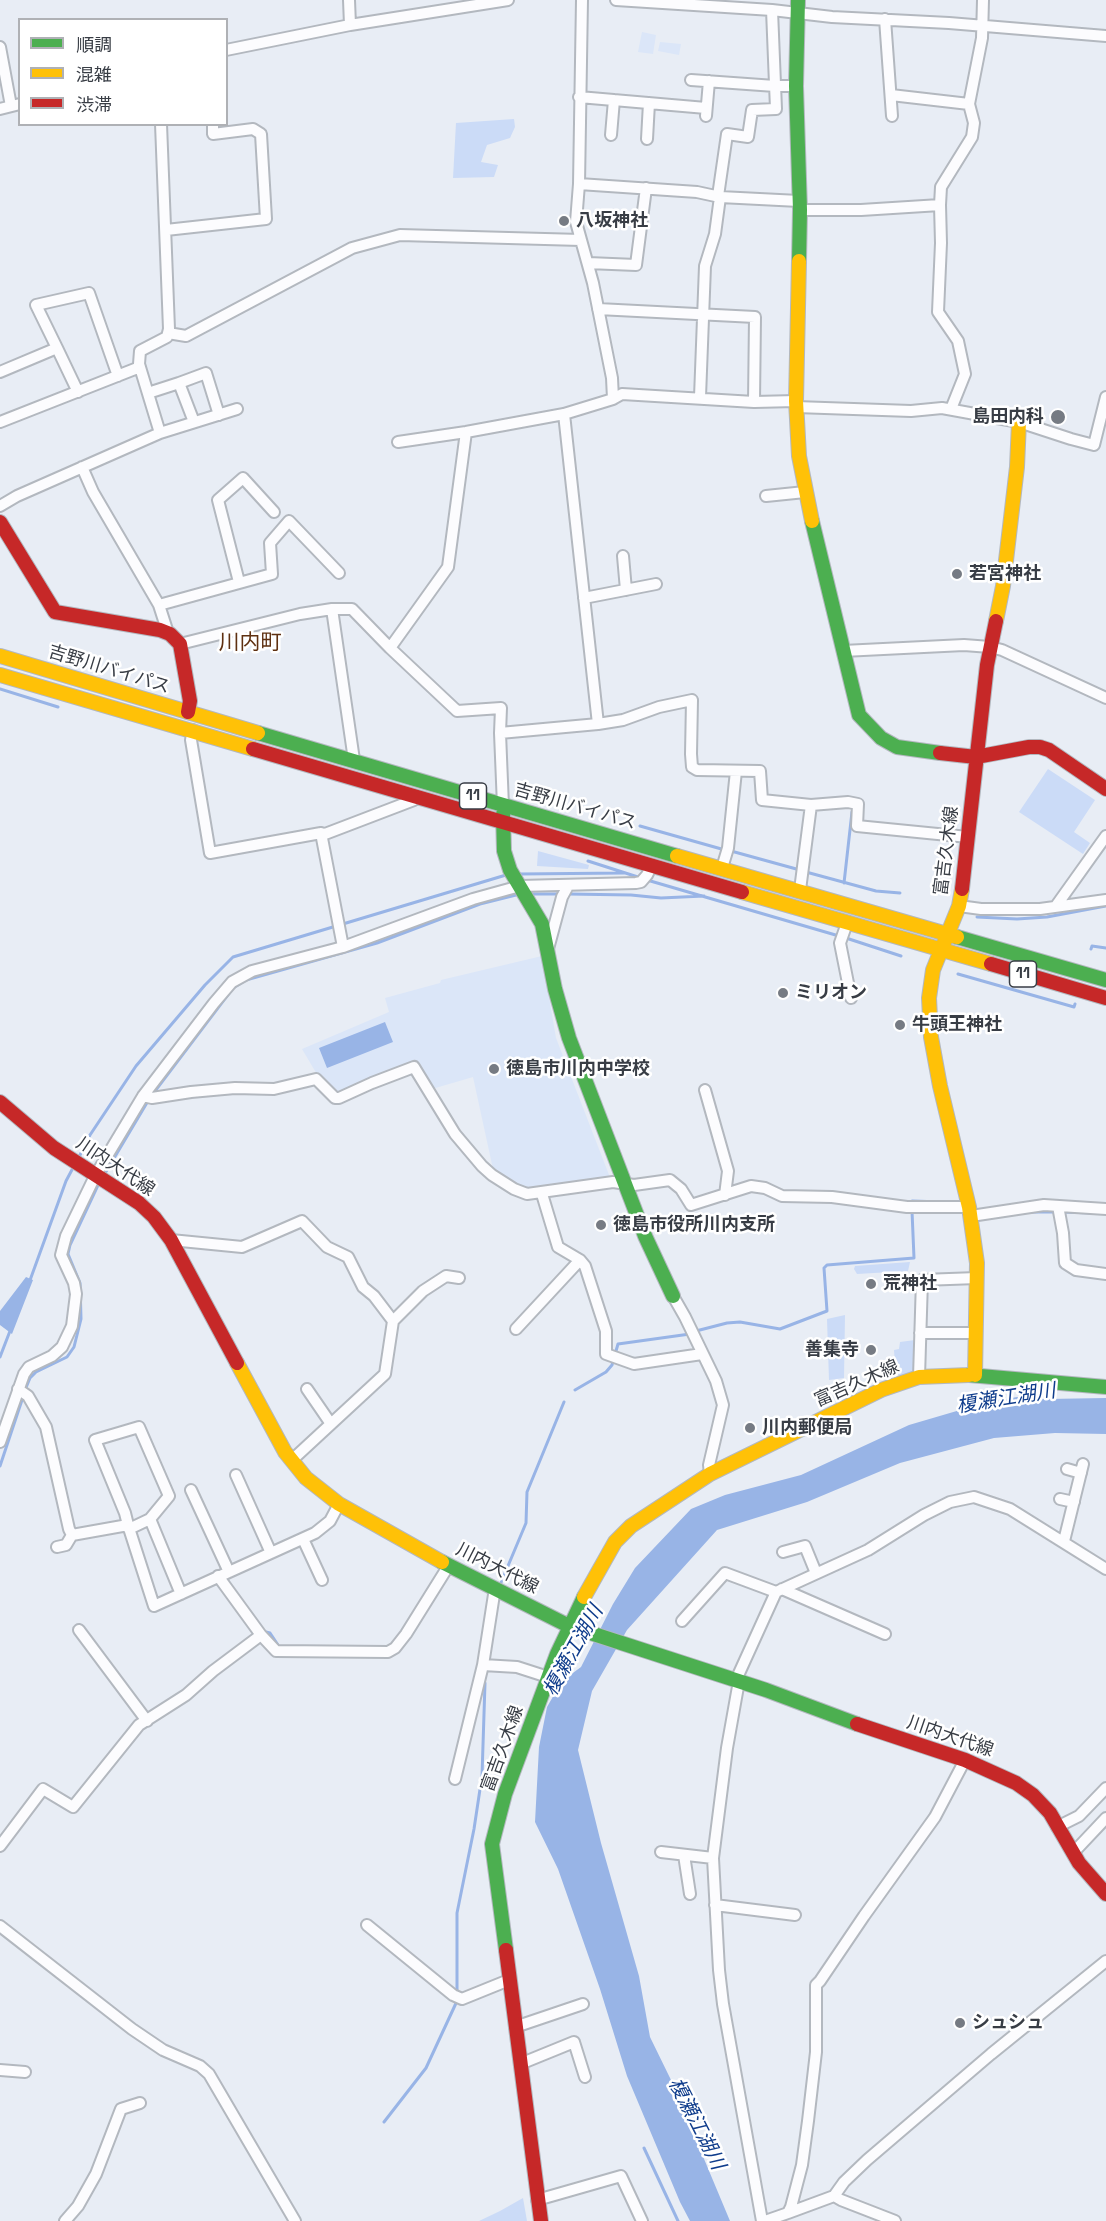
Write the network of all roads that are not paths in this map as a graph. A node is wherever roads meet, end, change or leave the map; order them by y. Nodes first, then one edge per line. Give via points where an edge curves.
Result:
1 (349, 0) edge
2 (508, 0) edge
3 (582, 0) edge
4 (616, 0) edge
5 (983, 0) edge
6 (798, 7) edge
7 (772, 10) junction
8 (885, 20) junction
9 (350, 25) junction
10 (983, 25) junction
11 (1106, 36) edge
12 (0, 47) edge
13 (228, 50) edge
14 (691, 80) dead end
15 (709, 81) junction
16 (776, 86) junction
17 (796, 86) junction
18 (891, 95) junction
19 (579, 97) junction
20 (614, 100) junction
21 (648, 103) junction
22 (969, 104) junction
23 (15, 105) edge
24 (0, 109) edge
25 (892, 116) dead end
26 (161, 126) edge
27 (213, 126) edge
28 (611, 135) dead end
29 (647, 139) dead end
30 (579, 184) junction
31 (646, 188) junction
32 (719, 196) junction
33 (799, 205) junction
34 (940, 205) junction
35 (166, 230) junction
36 (580, 240) junction
37 (588, 263) junction
38 (598, 309) junction
39 (703, 313) junction
40 (168, 333) junction
41 (57, 348) junction
42 (140, 367) junction
43 (0, 372) edge
44 (118, 376) junction
45 (179, 383) junction
46 (78, 392) junction
47 (148, 393) junction
48 (700, 397) junction
49 (1106, 397) edge
50 (613, 399) junction
51 (754, 402) junction
52 (796, 404) junction
53 (237, 409) dead end
54 (951, 409) junction
55 (564, 414) junction
56 (219, 415) junction
57 (0, 422) edge
58 (1019, 422) junction
59 (194, 423) junction
60 (466, 432) junction
61 (160, 433) junction
62 (398, 442) dead end
63 (1094, 445) junction
64 (1106, 448) edge
65 (81, 467) junction
66 (805, 492) junction
67 (766, 496) dead end
68 (0, 506) edge
69 (274, 512) dead end
70 (0, 522) edge
71 (623, 556) dead end
72 (339, 573) dead end
73 (240, 582) junction
74 (656, 584) dead end
75 (626, 590) junction
76 (584, 598) junction
77 (159, 604) junction
78 (332, 609) junction
79 (168, 633) junction
80 (180, 644) junction
81 (990, 647) junction
82 (390, 648) junction
83 (843, 651) junction
84 (0, 656) edge
85 (0, 675) edge
86 (1106, 698) edge
87 (188, 712) junction
88 (598, 724) junction
89 (193, 730) junction
90 (500, 733) junction
91 (976, 757) junction
92 (354, 760) junction
93 (736, 771) junction
94 (1106, 789) edge
95 (420, 798) junction
96 (811, 805) junction
97 (503, 806) junction
98 (503, 821) junction
99 (321, 833) junction
100 (1106, 836) edge
101 (968, 837) junction
102 (722, 868) junction
103 (646, 875) junction
104 (520, 885) junction
105 (801, 890) junction
106 (565, 892) junction
107 (1106, 900) edge
108 (959, 906) junction
109 (1056, 906) junction
110 (947, 932) junction
111 (844, 933) junction
112 (344, 947) junction
113 (548, 949) junction
114 (939, 951) junction
115 (1065, 967) junction
116 (1106, 968) edge
117 (1106, 980) edge
118 (851, 998) dead end
119 (1106, 998) edge
120 (705, 1090) dead end
121 (147, 1097) junction
122 (0, 1102) edge
123 (99, 1178) junction
124 (625, 1184) junction
125 (542, 1194) junction
126 (725, 1195) junction
127 (1106, 1209) edge
128 (1059, 1210) junction
129 (970, 1211) junction
130 (171, 1240) junction
131 (580, 1260) junction
132 (1106, 1274) edge
133 (459, 1278) dead end
134 (977, 1278) junction
135 (673, 1296) joint
136 (393, 1321) junction
137 (516, 1329) dead end
138 (920, 1333) junction
139 (976, 1333) junction
140 (702, 1354) junction
141 (975, 1375) junction
142 (919, 1377) junction
143 (1106, 1383) edge
144 (307, 1389) dead end
145 (23, 1392) junction
146 (331, 1424) junction
147 (2, 1427) edge
148 (0, 1442) edge
149 (292, 1460) junction
150 (1067, 1469) dead end
151 (710, 1474) junction
152 (236, 1475) dead end
153 (191, 1490) dead end
154 (1060, 1499) dead end
155 (1074, 1503) junction
156 (339, 1504) junction
157 (150, 1519) junction
158 (129, 1527) junction
159 (72, 1535) junction
160 (303, 1539) junction
161 (1064, 1541) junction
162 (57, 1547) dead end
163 (783, 1552) dead end
164 (270, 1553) junction
165 (449, 1564) junction
166 (1106, 1569) edge
167 (816, 1573) junction
168 (224, 1574) junction
169 (322, 1580) dead end
170 (495, 1588) junction
171 (779, 1591) junction
172 (181, 1594) junction
173 (682, 1622) dead end
174 (569, 1626) junction
175 (79, 1630) dead end
176 (885, 1634) dead end
177 (261, 1635) junction
178 (483, 1665) junction
179 (548, 1677) junction
180 (738, 1681) junction
181 (147, 1721) junction
182 (964, 1760) junction
183 (455, 1779) dead end
184 (1106, 1788) edge
185 (1106, 1818) edge
186 (1057, 1827) junction
187 (0, 1846) edge
188 (661, 1852) dead end
189 (1073, 1853) junction
190 (684, 1855) junction
191 (713, 1858) junction
192 (690, 1894) dead end
193 (1106, 1894) edge
194 (715, 1905) junction
195 (795, 1916) dead end
196 (367, 1925) dead end
197 (0, 1926) edge
198 (1106, 1961) edge
199 (509, 1980) junction
200 (583, 2004) dead end
201 (515, 2027) junction
202 (520, 2064) junction
203 (0, 2070) edge
204 (25, 2072) dead end
205 (585, 2078) dead end
206 (140, 2103) dead end
207 (834, 2196) junction
208 (537, 2200) junction
209 (788, 2213) junction
210 (65, 2221) edge
211 (295, 2221) edge
212 (540, 2221) edge
213 (642, 2221) edge
214 (764, 2221) edge
215 (895, 2221) edge

1 - 9 street
2 - 9 street
3 - 19 street
4 - 7 street
5 - 10 street
6 - 7 street
6 - 8 street
6 - 17 main road
7 - 16 street
8 - 10 street
8 - 18 street
9 - 13 street
10 - 11 street
10 - 22 street
12 - 23 street
14 - 15 street
15 - 16 street
15 - 21 street via 706,112
16 - 17 street
16 - 32 street via 776,109 752,110 748,137 727,134
17 - 33 main road
18 - 22 street
18 - 25 street
19 - 20 street
19 - 30 street
20 - 21 street
20 - 28 street
21 - 29 street
22 - 34 street via 974,123 972,137 941,187
23 - 24 street
26 - 35 street
27 - 35 street via 213,134 253,129 261,134 266,219
30 - 31 street
30 - 36 street via 576,222
31 - 32 street
31 - 37 street via 636,265
32 - 33 street
32 - 39 street via 715,234 705,266
33 - 34 street via 861,210
33 - 52 main road
34 - 54 street via 938,312 958,341 965,374
35 - 40 street
36 - 37 street
36 - 40 street via 400,236 352,248 186,336
37 - 38 street
38 - 39 street
38 - 50 street
39 - 48 street
39 - 51 street via 755,317
40 - 42 street via 140,351
41 - 43 street
41 - 44 street via 36,305 89,293
41 - 46 street
42 - 44 street
42 - 47 street
44 - 46 street
45 - 47 street
45 - 56 street via 206,373
45 - 59 street
46 - 57 street
47 - 61 street
48 - 50 street via 622,394
48 - 51 street
49 - 63 street
50 - 55 street
51 - 52 street
52 - 54 street via 911,411
52 - 66 main road
53 - 56 street
54 - 58 street
55 - 60 street
55 - 76 street
56 - 59 street
58 - 63 street
58 - 81 main road, 富吉久木線 via 1003,586
59 - 61 street
60 - 62 street
60 - 82 street via 447,567
61 - 65 street
63 - 64 street
65 - 68 street
65 - 77 street
66 - 67 street
66 - 83 main road
69 - 73 street via 243,478 218,500
70 - 79 main road via 55,612
71 - 75 street
72 - 73 street via 289,521 270,543 272,574
73 - 77 street
74 - 75 street
75 - 76 street
76 - 88 street
77 - 79 street
78 - 80 street
78 - 82 street via 352,609
78 - 92 street
79 - 80 main road
80 - 87 main road via 190,701
81 - 83 street
81 - 86 street
81 - 91 main road, 富吉久木線
82 - 90 street via 457,711 501,708
83 - 91 main road via 859,715 881,738 912,750
84 - 87 main road, 吉野川バイパス / 11
85 - 89 main road, 吉野川バイパス / 11
87 - 92 main road, 吉野川バイパス / 11
88 - 90 street
88 - 93 street via 692,700 692,767
89 - 95 main road, 吉野川バイパス / 11
89 - 99 street via 191,740 210,853
90 - 97 street
91 - 94 main road via 1040,747
91 - 101 main road, 富吉久木線
92 - 97 main road, 吉野川バイパス / 11
93 - 96 street via 760,771 762,800
93 - 102 street
95 - 98 main road, 吉野川バイパス / 11
95 - 99 street via 402,802 364,821
96 - 101 street via 858,804 857,826
96 - 105 street
97 - 98 main road
97 - 102 main road, 吉野川バイパス / 11
98 - 103 main road, 吉野川バイパス / 11
98 - 104 main road via 504,851
99 - 112 street
100 - 109 street
101 - 108 main road, 富吉久木線
102 - 105 main road, 吉野川バイパス / 11
103 - 106 street
103 - 111 main road, 吉野川バイパス / 11
104 - 106 street
104 - 112 street
104 - 113 main road via 542,924
105 - 110 main road, 吉野川バイパス / 11
106 - 113 street
107 - 109 street
108 - 109 street
108 - 110 main road, 富吉久木線
110 - 114 main road, 富吉久木線
110 - 115 main road, 吉野川バイパス / 11
111 - 114 main road, 吉野川バイパス / 11
111 - 118 street
112 - 121 street via 252,971 232,982
113 - 124 main road via 569,1038
114 - 119 main road, 吉野川バイパス / 11
114 - 129 main road, 富吉久木線 via 929,998 931,1037
115 - 116 main road
115 - 117 main road, 吉野川バイパス / 11
120 - 126 street via 728,1172
121 - 123 street
121 - 125 street via 235,1088 274,1089 316,1078 339,1098 414,1066 455,1134 482,1166 521,1193
122 - 123 main road, 川内大代線 via 54,1149
123 - 130 main road, 川内大代線 via 139,1203
123 - 145 street via 66,1236 61,1255 76,1294 72,1326 62,1347 29,1367
124 - 125 street via 613,1182
124 - 126 street via 670,1180 692,1205
124 - 135 main road
125 - 131 street via 558,1247
126 - 129 street via 751,1186 782,1196
127 - 128 street
128 - 129 street via 1044,1204 996,1214
128 - 132 street via 1065,1263 1076,1270
129 - 134 main road, 富吉久木線
130 - 136 street via 242,1247 302,1221 327,1247 348,1257 363,1287
130 - 149 main road, 川内大代線
131 - 137 street
131 - 140 street via 606,1331 606,1354 634,1364
133 - 136 street via 446,1276
134 - 138 street via 922,1280
134 - 139 main road, 富吉久木線
135 - 140 street
136 - 146 street via 385,1374
138 - 139 street
138 - 142 street
139 - 141 main road, 富吉久木線
140 - 151 street via 723,1405
141 - 142 main road, 富吉久木線
141 - 143 main road
142 - 151 main road, 富吉久木線 via 881,1390
144 - 146 street
145 - 147 street
145 - 159 street via 46,1427
146 - 149 street
147 - 148 street
149 - 156 main road, 川内大代線 via 306,1478
150 - 155 street via 1082,1469
151 - 174 main road, 富吉久木線 via 631,1526 615,1542
152 - 164 street
153 - 168 street
154 - 155 street
155 - 161 street
156 - 160 street via 330,1521
156 - 165 main road, 川内大代線
157 - 158 street
157 - 158 street via 169,1496 139,1427 95,1440
157 - 172 street
158 - 159 street
158 - 172 street via 154,1606
159 - 162 street via 66,1545
160 - 164 street
160 - 169 street
161 - 166 street
161 - 167 street via 1010,1509 974,1497 950,1502 868,1550
163 - 167 street via 805,1546
164 - 168 street
165 - 170 main road, 川内大代線
165 - 177 street via 406,1634 388,1652 276,1651
167 - 171 street
168 - 172 street
168 - 177 street
170 - 174 main road, 川内大代線
170 - 178 street
171 - 173 street via 725,1573
171 - 176 street
171 - 180 street
174 - 179 main road, 富吉久木線
174 - 180 main road, 川内大代線
175 - 181 street
177 - 181 street
178 - 179 street via 517,1667
178 - 183 street
179 - 199 main road, 富吉久木線 via 505,1794 492,1844
180 - 182 main road, 川内大代線
180 - 191 street
181 - 187 street via 134,1730 73,1807 43,1789
182 - 186 main road, 川内大代線 via 1034,1795
182 - 209 street via 934,1817 816,1985 816,2052 808,2121 802,2165
184 - 186 street via 1079,1816
185 - 189 street
186 - 189 main road, 川内大代線
188 - 190 street
189 - 193 main road, 川内大代線
190 - 191 street
190 - 192 street
191 - 194 street
194 - 195 street
194 - 214 street via 723,2004
196 - 199 street via 462,1999
197 - 211 street via 132,2029 209,2074
198 - 207 street via 867,2160
199 - 201 main road, 富吉久木線
200 - 201 street
201 - 202 main road, 富吉久木線
202 - 205 street via 574,2042
202 - 208 main road, 富吉久木線
203 - 204 street
206 - 210 street via 121,2109 96,2174
207 - 209 street
207 - 215 street
208 - 212 main road, 富吉久木線
208 - 213 street via 621,2176
209 - 214 street

